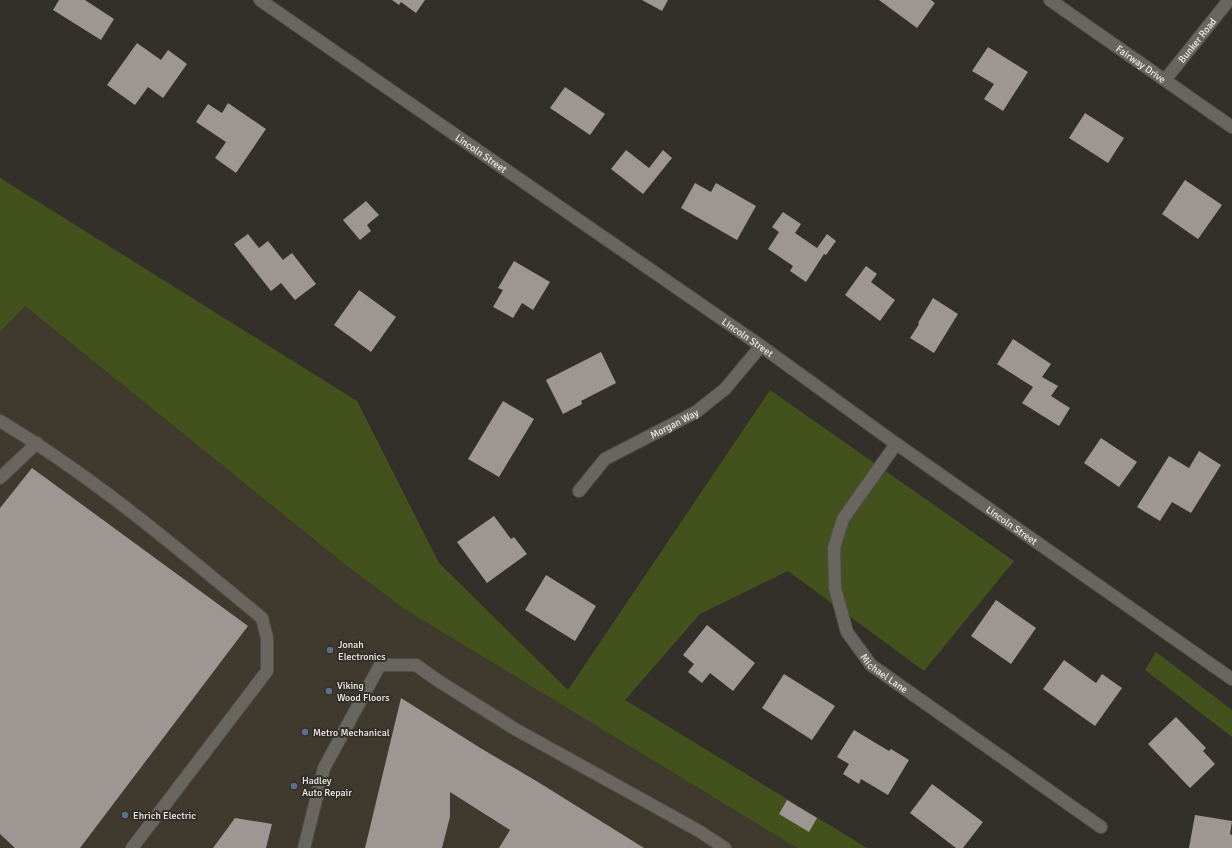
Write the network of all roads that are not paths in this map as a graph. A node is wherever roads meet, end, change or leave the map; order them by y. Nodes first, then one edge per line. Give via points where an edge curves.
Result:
1 (260, 0) edge
2 (1050, 0) edge
3 (1228, 0) edge
4 (1164, 80) junction
5 (1232, 127) edge
6 (762, 346) junction
7 (0, 421) edge
8 (37, 444) junction
9 (896, 444) junction
10 (0, 478) edge
11 (578, 491) dead end
12 (1232, 679) edge
13 (1100, 827) dead end
14 (132, 848) edge
15 (304, 848) edge
16 (725, 848) edge

1 - 6 street, Lincoln Street
2 - 4 street, Fairway Drive
3 - 4 street, Bunker Road
4 - 5 street, Fairway Drive
6 - 9 street, Lincoln Street
6 - 11 street, Morgan Way via 725,389 696,412 606,459
7 - 8 street
8 - 10 street
8 - 14 street via 160,534 262,618 267,638 267,671
9 - 12 street, Lincoln Street
9 - 13 street, Michael Lane via 843,519 834,548 835,588 847,632 871,665
15 - 16 street via 324,768 380,665 416,665 515,729

